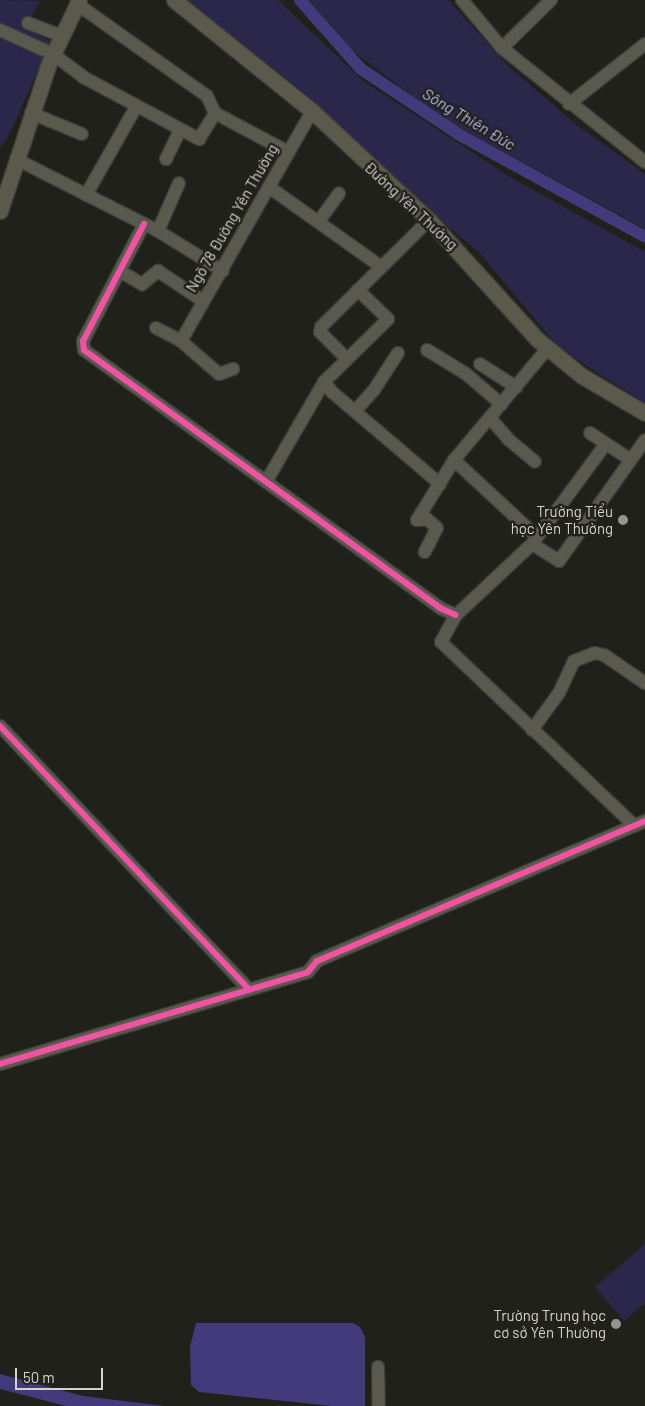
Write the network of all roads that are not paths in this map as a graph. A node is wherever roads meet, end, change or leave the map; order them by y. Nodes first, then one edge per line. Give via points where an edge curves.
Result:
1 (174, 0) edge
2 (462, 0) edge
3 (551, 0) edge
4 (78, 2) edge
5 (28, 23) dead end
6 (0, 30) edge
7 (62, 36) junction
8 (645, 44) edge
9 (502, 48) junction
10 (53, 54) junction
11 (569, 104) junction
12 (136, 107) junction
13 (312, 111) junction
14 (31, 113) junction
15 (216, 113) junction
16 (180, 130) junction
17 (82, 134) dead end
18 (288, 152) junction
19 (16, 159) junction
20 (166, 160) dead end
21 (645, 162) edge
22 (179, 183) dead end
23 (269, 186) junction
24 (339, 192) dead end
25 (86, 194) junction
26 (0, 211) edge
27 (429, 220) junction
28 (319, 221) junction
29 (144, 224) junction
30 (158, 231) junction
31 (380, 266) junction
32 (120, 271) junction
33 (223, 271) junction
34 (358, 290) junction
35 (203, 301) junction
36 (156, 328) dead end
37 (180, 341) junction
38 (548, 348) junction
39 (427, 350) dead end
40 (398, 353) dead end
41 (347, 359) junction
42 (480, 364) dead end
43 (233, 369) dead end
44 (324, 382) junction
45 (516, 387) junction
46 (501, 404) junction
47 (355, 411) junction
48 (645, 413) edge
49 (490, 418) junction
50 (590, 433) dead end
51 (645, 440) edge
52 (605, 445) junction
53 (454, 460) junction
54 (630, 460) junction
55 (535, 462) dead end
56 (266, 482) junction
57 (440, 484) junction
58 (533, 539) junction
59 (425, 552) dead end
60 (456, 615) junction
61 (645, 683) edge
62 (0, 726) edge
63 (532, 730) junction
64 (640, 824) edge
65 (249, 988) junction
66 (0, 1064) edge
67 (378, 1367) dead end
68 (379, 1406) edge

1 - 13 main road, Đường Yên Thường via 239,49
2 - 9 street
3 - 9 street
4 - 7 main road
4 - 15 street via 207,96
5 - 7 street
6 - 10 street
7 - 10 main road
8 - 11 street
9 - 11 street
10 - 12 street via 83,77
10 - 14 main road
11 - 21 street
12 - 16 street
12 - 25 street
13 - 18 street, Ngõ 78 Đường Yên Thường
13 - 27 main road, Đường Yên Thường
14 - 17 street
14 - 19 main road
15 - 16 street via 199,139
15 - 18 street
16 - 20 street
18 - 23 street, Ngõ 78 Đường Yên Thường
19 - 25 street
19 - 26 main road
22 - 30 street
23 - 28 street
23 - 33 street, Ngõ 78 Đường Yên Thường via 235,243
24 - 28 street
25 - 29 street
27 - 31 street
27 - 38 main road, Đường Yên Thường via 499,299
28 - 31 street
29 - 30 street
29 - 32 street
30 - 33 street
31 - 34 street
32 - 35 street via 142,284 158,271
32 - 56 street via 83,342 84,350
33 - 35 street, Ngõ 78 Đường Yên Thường
34 - 41 street via 336,310 320,332
34 - 41 street via 388,318
35 - 37 street, Ngõ 78 Đường Yên Thường
36 - 37 street
37 - 43 street via 219,374
38 - 45 street
38 - 48 main road, Đường Yên Thường via 582,376
39 - 46 street via 465,373
40 - 47 street via 374,390
41 - 44 street
42 - 45 street
44 - 47 street
44 - 56 street
45 - 46 street
46 - 49 street
47 - 57 street
49 - 53 street
49 - 55 street via 508,440
50 - 52 street
51 - 54 street
52 - 54 street
52 - 58 street
53 - 57 street
53 - 58 street
54 - 58 street via 559,561
56 - 60 street via 440,608
57 - 59 street via 417,520 427,518 437,528
58 - 60 street
60 - 63 street via 441,642
61 - 63 street via 604,655 595,653 574,661 559,693
62 - 65 street
63 - 64 street
64 - 65 street via 317,961 308,972
65 - 66 street
67 - 68 street

